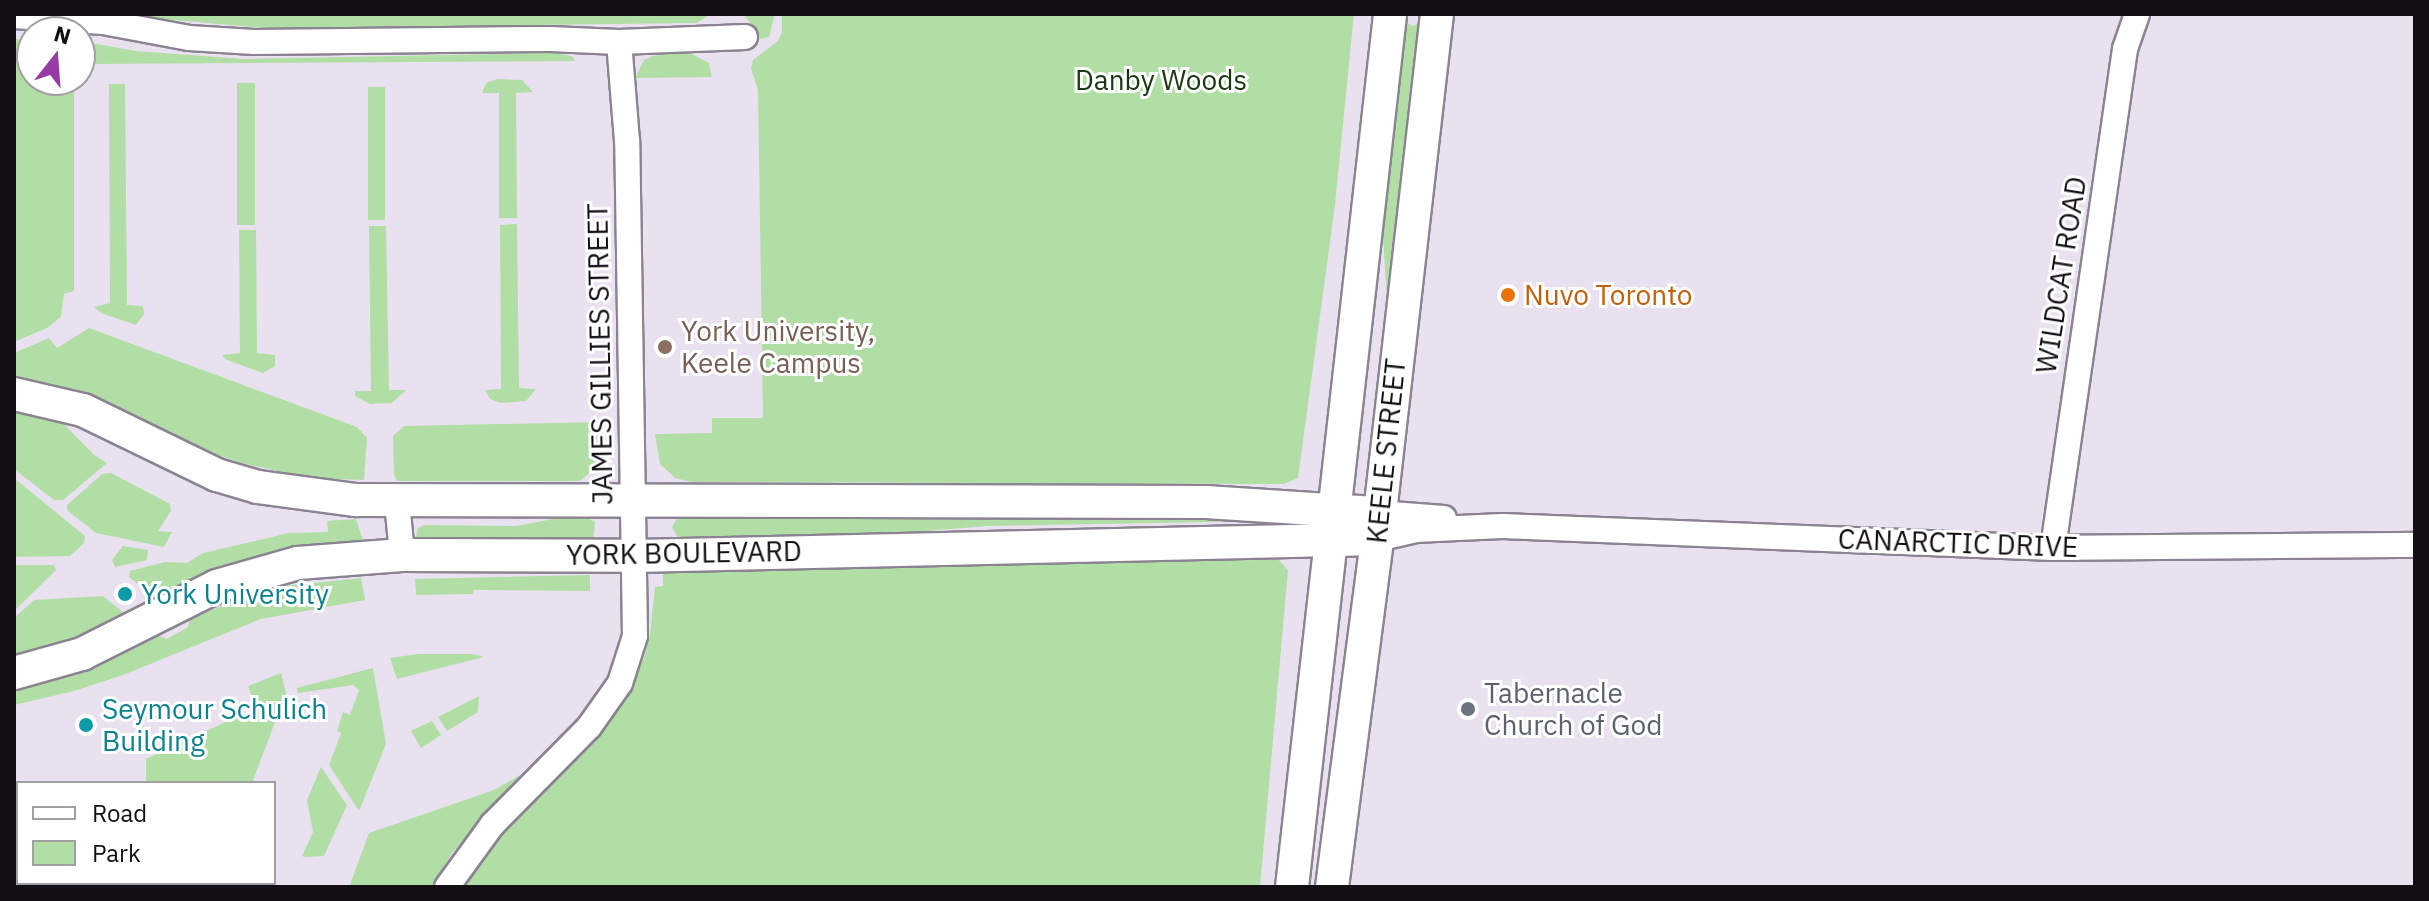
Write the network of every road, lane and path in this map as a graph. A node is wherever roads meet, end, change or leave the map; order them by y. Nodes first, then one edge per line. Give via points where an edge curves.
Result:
1 (1390, 14) edge
2 (1437, 14) edge
3 (2137, 14) edge
4 (14, 16) edge
5 (745, 37) dead end
6 (619, 42) junction
7 (14, 394) edge
8 (397, 501) junction
9 (632, 501) junction
10 (1334, 524) junction
11 (1377, 526) junction
12 (2415, 545) edge
13 (2053, 548) junction
14 (402, 555) junction
15 (635, 556) junction
16 (14, 673) edge
17 (447, 887) edge
18 (1292, 887) edge
19 (1332, 887) edge

1 - 10 street, KEELE STREET
2 - 11 street, KEELE STREET
3 - 13 street, WILDCAT ROAD via 2125,49
4 - 6 street via 254,42
5 - 6 street
6 - 9 street, JAMES GILLIES STREET via 627,141
7 - 8 street, YORK BOULEVARD via 83,410 177,459 258,487
8 - 9 street, YORK BOULEVARD
8 - 14 street
9 - 10 street, YORK BOULEVARD via 1206,502
9 - 15 street, JAMES GILLIES STREET
10 - 11 street, CANARCTIC DRIVE
10 - 15 street, YORK BOULEVARD
10 - 18 street, KEELE STREET
11 - 13 street, CANARCTIC DRIVE via 1502,526
11 - 19 street, KEELE STREET
12 - 13 street, CANARCTIC DRIVE
14 - 15 street, YORK BOULEVARD
14 - 16 street, YORK BOULEVARD via 298,563 217,586 82,654
15 - 17 street, JAMES GILLIES STREET via 635,636 620,683 589,727 492,825

